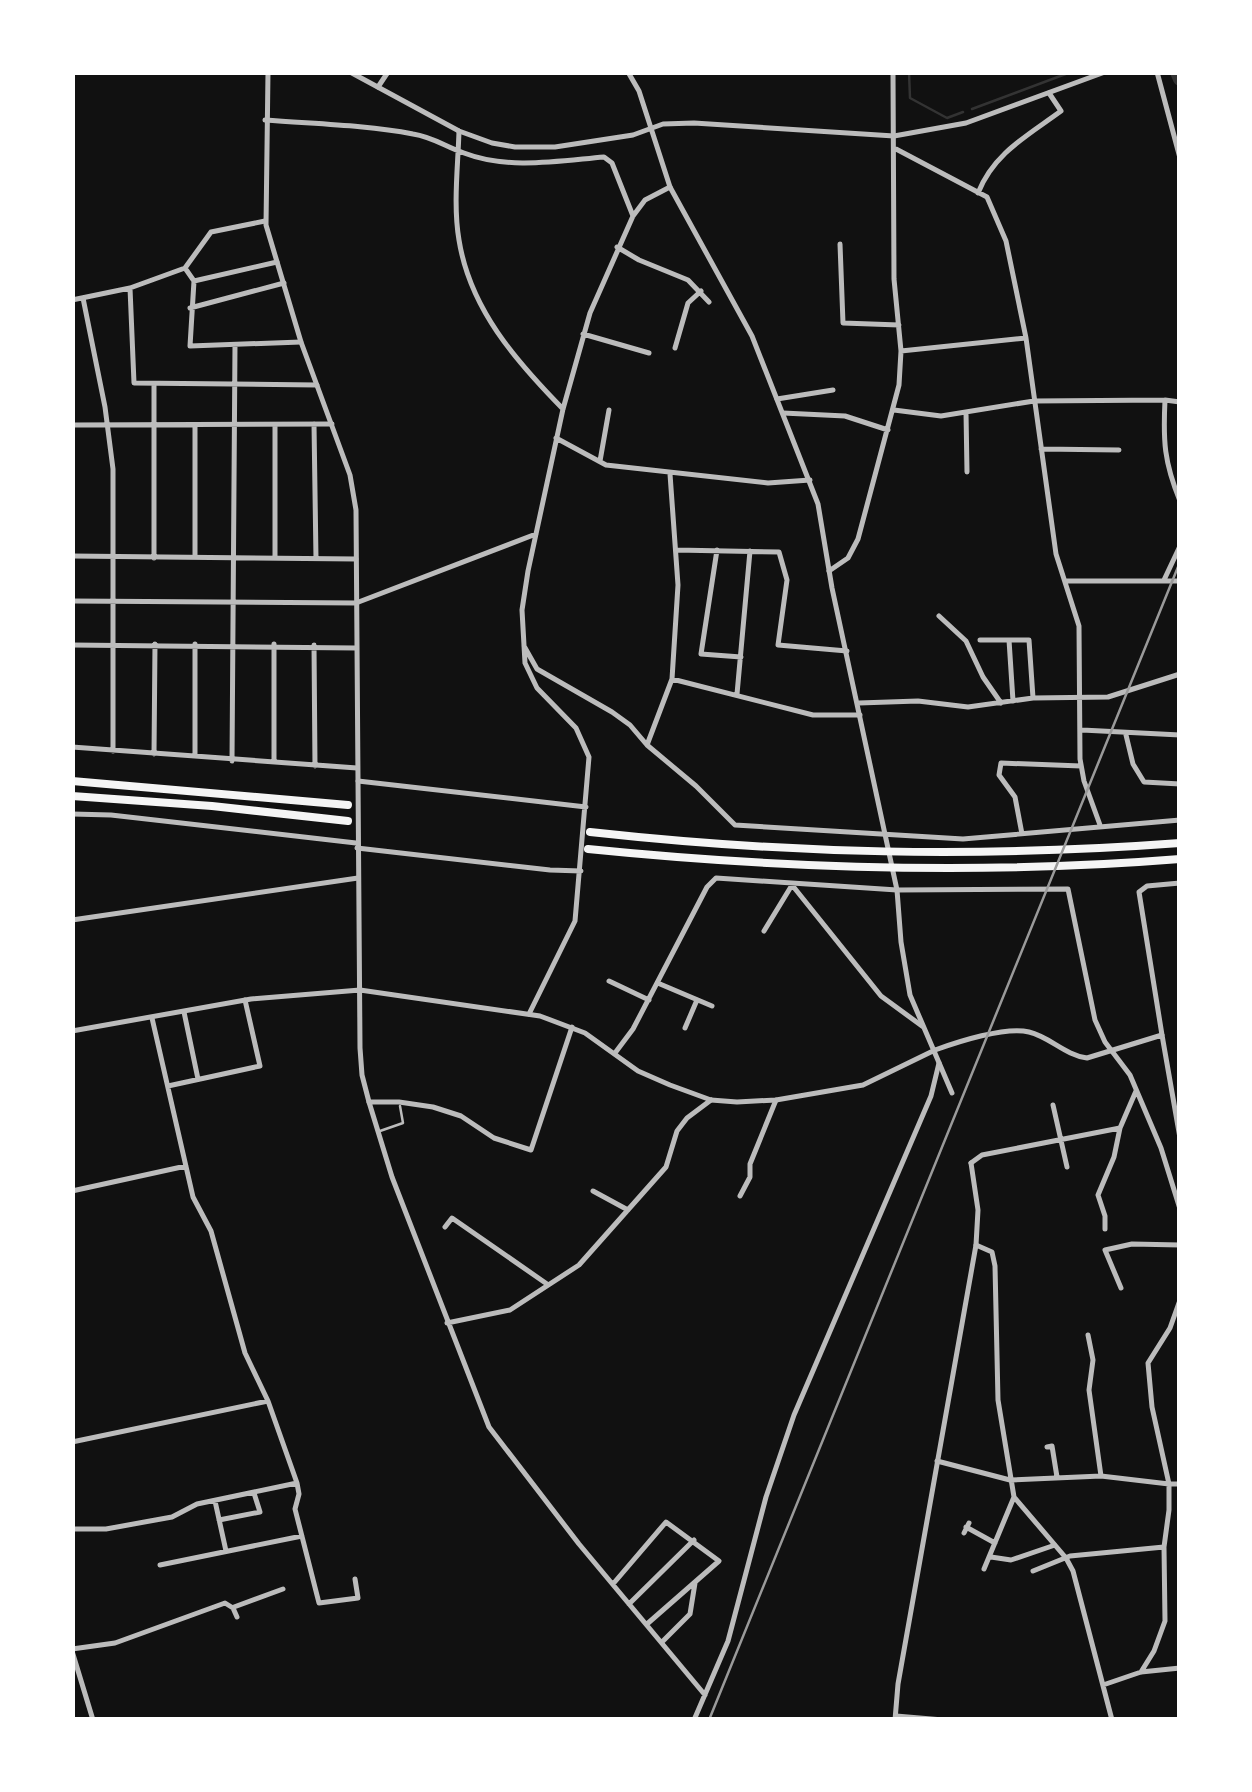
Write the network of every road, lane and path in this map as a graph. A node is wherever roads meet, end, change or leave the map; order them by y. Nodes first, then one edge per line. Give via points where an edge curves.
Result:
1 (268, 72) edge
2 (350, 72) edge
3 (388, 72) edge
4 (628, 72) edge
5 (893, 72) edge
6 (1105, 72) edge
7 (1157, 72) edge
8 (378, 87) junction
9 (1049, 93) junction
10 (266, 120) junction
11 (651, 129) junction
12 (459, 131) junction
13 (894, 136) junction
14 (896, 149) junction
15 (458, 151) junction
16 (1180, 158) edge
17 (670, 187) junction
18 (978, 193) junction
19 (633, 216) junction
20 (265, 220) junction
21 (840, 244) dead end
22 (618, 247) junction
23 (277, 262) junction
24 (185, 268) junction
25 (194, 281) junction
26 (284, 283) junction
27 (130, 288) junction
28 (701, 292) junction
29 (83, 298) junction
30 (72, 300) edge
31 (709, 302) dead end
32 (190, 308) junction
33 (898, 325) junction
34 (584, 334) junction
35 (1026, 338) junction
36 (301, 342) junction
37 (234, 344) junction
38 (675, 348) dead end
39 (901, 351) junction
40 (650, 353) dead end
41 (317, 385) junction
42 (154, 386) junction
43 (235, 386) junction
44 (833, 390) dead end
45 (777, 399) junction
46 (1165, 400) junction
47 (1034, 401) junction
48 (1180, 402) edge
49 (563, 409) junction
50 (609, 410) dead end
51 (894, 410) junction
52 (966, 412) junction
53 (783, 413) junction
54 (314, 424) junction
55 (332, 424) junction
56 (72, 425) edge
57 (153, 425) junction
58 (194, 425) junction
59 (235, 425) junction
60 (275, 425) junction
61 (108, 427) junction
62 (888, 430) junction
63 (556, 438) junction
64 (1041, 449) junction
65 (1119, 450) dead end
66 (600, 461) junction
67 (967, 472) dead end
68 (670, 474) junction
69 (810, 480) junction
70 (1180, 501) edge
71 (536, 534) junction
72 (1180, 546) edge
73 (676, 550) junction
74 (717, 550) junction
75 (750, 551) junction
76 (72, 556) edge
77 (114, 556) junction
78 (154, 558) junction
79 (275, 558) junction
80 (316, 558) junction
81 (195, 559) junction
82 (233, 559) junction
83 (356, 559) junction
84 (829, 570) junction
85 (1164, 580) junction
86 (1066, 581) junction
87 (1180, 581) edge
88 (112, 600) junction
89 (72, 601) edge
90 (233, 603) junction
91 (356, 603) junction
92 (939, 616) dead end
93 (980, 640) dead end
94 (1009, 640) junction
95 (522, 643) junction
96 (72, 644) edge
97 (113, 644) junction
98 (155, 644) junction
99 (195, 644) junction
100 (234, 644) junction
101 (274, 644) junction
102 (314, 645) junction
103 (356, 648) junction
104 (847, 651) junction
105 (742, 656) junction
106 (1180, 674) edge
107 (672, 679) junction
108 (736, 694) junction
109 (1082, 697) junction
110 (1033, 698) junction
111 (1014, 701) junction
112 (859, 703) junction
113 (1001, 703) junction
114 (862, 715) junction
115 (1082, 730) junction
116 (1126, 734) junction
117 (1180, 735) edge
118 (647, 745) junction
119 (72, 748) edge
120 (113, 751) junction
121 (154, 754) junction
122 (195, 757) junction
123 (232, 761) junction
124 (274, 763) junction
125 (315, 766) junction
126 (1081, 766) junction
127 (357, 768) junction
128 (72, 781) edge
129 (358, 781) junction
130 (1180, 784) edge
131 (72, 796) edge
132 (348, 805) dead end
133 (586, 807) junction
134 (72, 814) edge
135 (1180, 820) edge
136 (348, 821) dead end
137 (1100, 827) junction
138 (590, 832) dead end
139 (1022, 834) junction
140 (886, 835) junction
141 (357, 842) junction
142 (1180, 843) edge
143 (588, 849) dead end
144 (1180, 860) edge
145 (581, 870) junction
146 (358, 878) junction
147 (1180, 883) edge
148 (792, 885) junction
149 (898, 890) junction
150 (72, 920) edge
151 (764, 931) dead end
152 (609, 981) dead end
153 (659, 983) junction
154 (360, 990) junction
155 (245, 1000) junction
156 (649, 1000) junction
157 (697, 1000) junction
158 (712, 1006) dead end
159 (184, 1012) junction
160 (529, 1014) junction
161 (152, 1018) junction
162 (572, 1028) junction
163 (684, 1028) dead end
164 (925, 1028) junction
165 (72, 1031) edge
166 (1162, 1035) junction
167 (935, 1050) junction
168 (1113, 1050) junction
169 (614, 1053) junction
170 (939, 1063) junction
171 (198, 1080) junction
172 (168, 1086) junction
173 (1136, 1091) junction
174 (952, 1093) dead end
175 (711, 1100) junction
176 (776, 1100) junction
177 (370, 1102) junction
178 (400, 1102) junction
179 (1053, 1105) dead end
180 (1120, 1128) junction
181 (379, 1132) junction
182 (1061, 1138) junction
183 (1180, 1138) edge
184 (186, 1166) junction
185 (1066, 1167) dead end
186 (72, 1191) edge
187 (593, 1191) dead end
188 (740, 1196) dead end
189 (1180, 1209) edge
190 (628, 1210) junction
191 (218, 1220) dead end
192 (208, 1224) junction
193 (445, 1227) dead end
194 (1105, 1229) dead end
195 (976, 1245) junction
196 (1180, 1245) edge
197 (547, 1284) junction
198 (1121, 1288) dead end
199 (1180, 1300) edge
200 (448, 1324) junction
201 (1088, 1336) dead end
202 (268, 1401) junction
203 (72, 1442) edge
204 (1046, 1447) dead end
205 (936, 1461) junction
206 (1102, 1476) junction
207 (1058, 1478) junction
208 (1010, 1480) junction
209 (297, 1483) junction
210 (1169, 1484) junction
211 (1180, 1484) edge
212 (254, 1493) junction
213 (1014, 1496) junction
214 (215, 1500) junction
215 (219, 1520) junction
216 (966, 1528) dead end
217 (72, 1529) edge
218 (302, 1536) junction
219 (694, 1540) junction
220 (995, 1543) junction
221 (1055, 1545) junction
222 (1164, 1548) junction
223 (226, 1551) junction
224 (989, 1557) junction
225 (1066, 1558) junction
226 (160, 1565) dead end
227 (984, 1569) dead end
228 (1033, 1571) dead end
229 (355, 1579) dead end
230 (696, 1580) junction
231 (613, 1584) junction
232 (283, 1590) dead end
233 (629, 1604) junction
234 (233, 1608) junction
235 (238, 1617) dead end
236 (647, 1624) junction
237 (662, 1642) junction
238 (72, 1650) edge
239 (1180, 1668) edge
240 (1140, 1672) junction
241 (1104, 1685) junction
242 (704, 1695) junction
243 (896, 1718) edge
244 (93, 1720) edge
245 (694, 1720) edge
246 (944, 1720) edge
247 (1112, 1720) edge

1 - 10 street
2 - 8 street
3 - 8 street
4 - 11 street
5 - 13 street
6 - 9 street
7 - 16 street
8 - 12 street
9 - 13 street via 966,123
9 - 18 street via 1061,112 998,157
10 - 15 street via 416,134
10 - 20 street
11 - 12 street via 532,148
11 - 13 street via 718,123
11 - 17 street
12 - 15 street
13 - 14 street
14 - 18 street
14 - 33 street
15 - 19 street via 523,163 604,157
15 - 49 street via 459,241 472,287 514,357
17 - 19 street
17 - 45 street via 752,336
18 - 35 street via 987,197 1006,241
19 - 22 street
20 - 23 street
20 - 24 street via 211,232
21 - 33 street via 843,323
22 - 28 street
22 - 34 street
23 - 25 street
23 - 26 street
24 - 25 street
24 - 27 street
25 - 32 street
26 - 32 street
26 - 36 street
27 - 29 street
27 - 42 street via 134,383
28 - 31 street
28 - 38 street via 688,303
29 - 30 street
29 - 61 street
32 - 37 street via 190,346
33 - 39 street
34 - 40 street
34 - 49 street
35 - 39 street
35 - 47 street
36 - 37 street
36 - 41 street
37 - 43 street
39 - 51 street
41 - 43 street
41 - 55 street
42 - 43 street
42 - 57 street
43 - 59 street
44 - 45 street
45 - 53 street
46 - 47 street
46 - 48 street
46 - 70 street via 1165,465
47 - 52 street
47 - 64 street
49 - 63 street
50 - 66 street
51 - 52 street
51 - 62 street
52 - 67 street
53 - 62 street via 846,416
53 - 69 street
54 - 55 street
54 - 60 street
54 - 80 street
55 - 83 street via 350,476
56 - 61 street
57 - 58 street
57 - 61 street
57 - 78 street
58 - 59 street
58 - 81 street
59 - 60 street
59 - 82 street
60 - 79 street
61 - 77 street
62 - 84 street via 858,539 848,558
63 - 66 street
63 - 71 street
64 - 65 street
64 - 86 street
66 - 68 street
68 - 69 street
68 - 73 street
69 - 84 street
71 - 91 street
71 - 95 street
72 - 85 street
73 - 74 street
73 - 107 street
74 - 75 street
74 - 105 street via 701,654
75 - 104 street via 779,552 787,580 778,645
75 - 105 street
76 - 77 street
77 - 78 street
77 - 88 street
78 - 81 street
79 - 80 street
79 - 82 street
80 - 83 street
81 - 82 street
82 - 90 street
83 - 91 street
84 - 104 street
85 - 86 street
85 - 87 street
86 - 109 street via 1079,626
88 - 89 street
88 - 90 street
88 - 97 street
90 - 91 street
90 - 100 street
91 - 103 street
92 - 113 street via 966,641
93 - 94 street
94 - 110 street via 1029,640
94 - 111 street
95 - 118 street via 537,668 612,712
95 - 133 street via 537,688 585,742
96 - 97 street
97 - 98 street
97 - 120 street
98 - 99 street
98 - 121 street
99 - 100 street
99 - 122 street
100 - 101 street
100 - 123 street
101 - 102 street
101 - 124 street
102 - 103 street
102 - 125 street
103 - 127 street
104 - 112 street
105 - 108 street
106 - 109 street
107 - 108 street
107 - 118 street
108 - 114 street via 813,715
109 - 110 street
109 - 115 street
110 - 111 street
111 - 113 street
112 - 113 street
112 - 114 street
114 - 140 street
115 - 116 street
115 - 126 street
116 - 117 street
116 - 130 street via 1144,782
118 - 140 street via 735,825
119 - 120 street
120 - 121 street
121 - 122 street
122 - 123 street
123 - 124 street
124 - 125 street
125 - 127 street
126 - 137 street
126 - 139 street via 1001,763 999,775 1016,797
127 - 129 street
128 - 132 highway
129 - 133 street
129 - 141 street
131 - 136 highway
133 - 145 street
134 - 141 street
135 - 137 street
137 - 139 street
138 - 142 highway via 884,854
139 - 140 street
140 - 149 street
141 - 145 street
141 - 146 street
143 - 144 highway via 888,870
145 - 160 street via 575,921
146 - 150 street
146 - 154 street
147 - 166 street via 1139,892
148 - 149 street
148 - 151 street
148 - 153 street via 716,878
148 - 164 street via 880,996
149 - 164 street via 910,995
149 - 168 street via 1068,889 1095,1020
152 - 156 street
153 - 156 street
153 - 157 street
154 - 155 street
154 - 160 street
154 - 177 street via 360,1060
155 - 159 street
155 - 171 street via 260,1066
156 - 169 street
157 - 158 street
157 - 163 street
159 - 161 street
159 - 171 street
160 - 162 street
161 - 165 street
161 - 172 street
162 - 169 street
162 - 178 street via 530,1150 494,1138 461,1116
164 - 167 street
166 - 168 street
166 - 183 street
167 - 168 street via 1024,1031 1082,1058
167 - 170 street
167 - 176 street via 864,1086
168 - 173 street
169 - 175 street
170 - 174 street
170 - 242 street via 794,1415 728,1641
171 - 172 street
172 - 184 street
173 - 180 street
173 - 189 street
175 - 176 street
175 - 190 street via 677,1131 666,1167
176 - 188 street
177 - 178 street
177 - 181 street
178 - 181 lane via 402,1123
179 - 182 street
180 - 182 street
180 - 194 street via 1098,1195
181 - 200 street
182 - 185 street
182 - 195 street via 971,1163
184 - 186 street
184 - 192 street
187 - 190 street
190 - 197 street via 579,1265
191 - 192 street
192 - 202 street via 245,1353
193 - 197 street via 452,1218
195 - 205 street
195 - 208 street via 992,1252 998,1400
196 - 198 street via 1105,1250
197 - 200 street via 510,1310
199 - 210 street via 1148,1363
200 - 231 street via 489,1428
201 - 206 street
202 - 203 street
202 - 209 street
204 - 207 street via 1052,1446
205 - 208 street
205 - 243 street
206 - 207 street
206 - 210 street
207 - 208 street
208 - 213 street
209 - 212 street
209 - 218 street
210 - 211 street
210 - 222 street
212 - 214 street
212 - 215 street via 260,1512
213 - 220 street
213 - 221 street
214 - 215 street
214 - 217 street via 172,1517
215 - 223 street
216 - 220 street
218 - 223 street
218 - 229 street via 319,1603 358,1598
219 - 230 street via 719,1561
219 - 231 street via 666,1522
219 - 233 street
220 - 224 street
221 - 224 street via 1012,1560
221 - 225 street
222 - 225 street
222 - 240 street via 1165,1621
223 - 226 street
224 - 227 street
225 - 228 street
225 - 241 street
230 - 236 street
230 - 237 street via 690,1614
231 - 233 street
232 - 234 street
233 - 236 street
234 - 235 street
234 - 238 street via 225,1603 115,1643
236 - 237 street
237 - 242 street
238 - 244 street
239 - 240 street
240 - 241 street
241 - 247 street
242 - 245 street
243 - 246 street

